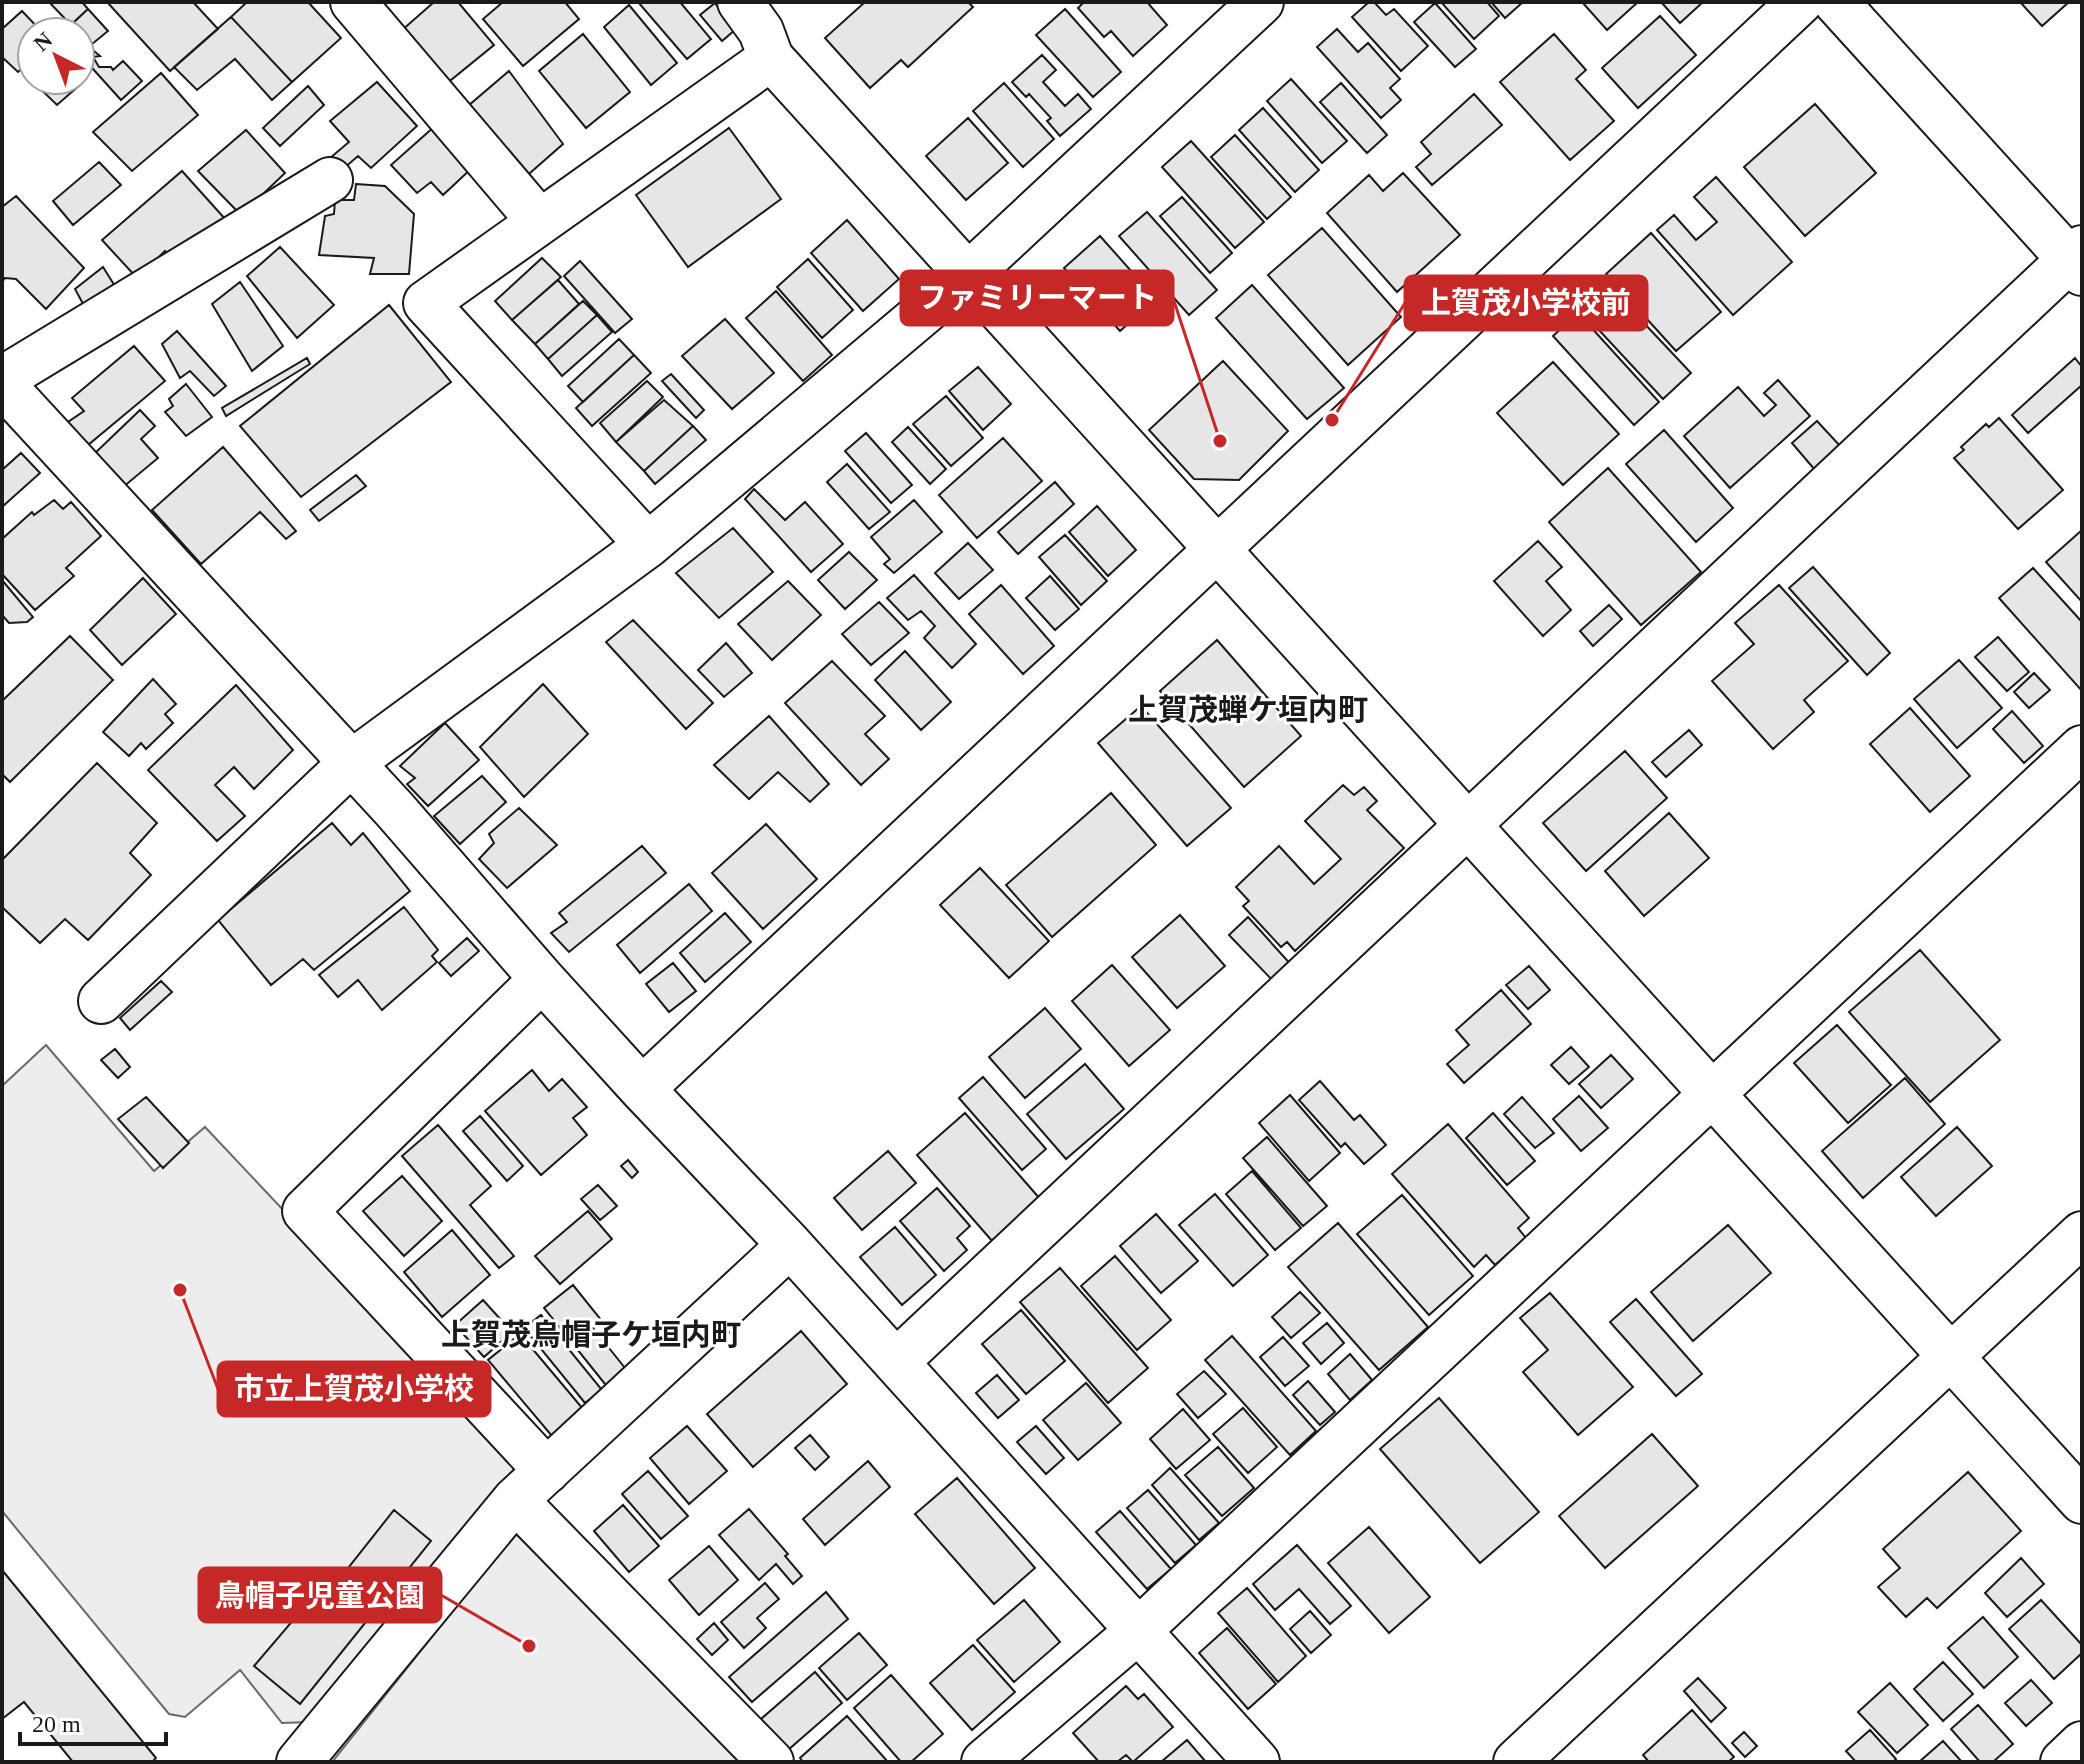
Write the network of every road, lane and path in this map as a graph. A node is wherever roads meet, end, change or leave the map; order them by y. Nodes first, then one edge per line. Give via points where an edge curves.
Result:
1 (353, 2) edge
2 (740, 2) edge
3 (1261, 2) edge
4 (1800, 2) edge
5 (1836, 2) edge
6 (771, 58) junction
7 (330, 180) dead end
8 (540, 222) junction
9 (2078, 260) edge
10 (967, 276) junction
11 (2, 381) edge
12 (648, 545) junction
13 (1217, 550) junction
14 (2082, 748) edge
15 (351, 763) junction
16 (1468, 826) junction
17 (542, 979) junction
18 (101, 1001) dead end
19 (642, 1089) junction
20 (1713, 1095) junction
21 (2082, 1234) edge
22 (790, 1245) junction
23 (1950, 1357) junction
24 (896, 1362) junction
25 (547, 1471) junction
26 (515, 1500) junction
27 (2082, 1501) edge
28 (1138, 1631) junction
29 (2082, 1744) edge
30 (301, 1762) edge
31 (771, 1762) edge
32 (984, 1762) edge
33 (1257, 1762) edge
34 (1516, 1762) edge
35 (2063, 1762) edge

1 - 8 street
2 - 6 street via 761,31
3 - 10 street
4 - 13 street
5 - 9 street
6 - 8 street
6 - 10 street
7 - 11 street
8 - 12 street via 426,303
9 - 16 street
10 - 12 street
10 - 13 street
11 - 15 street
12 - 15 street
13 - 16 street
13 - 19 street
14 - 20 street
15 - 17 street
15 - 18 street
16 - 20 street
16 - 24 street
17 - 19 street
17 - 25 street via 305,1211
19 - 22 street
20 - 23 street
20 - 28 street
21 - 23 street
22 - 24 street
22 - 25 street
23 - 27 street
23 - 34 street
24 - 28 street
25 - 26 street
26 - 30 street
26 - 31 street
28 - 32 street
28 - 33 street
29 - 35 street

